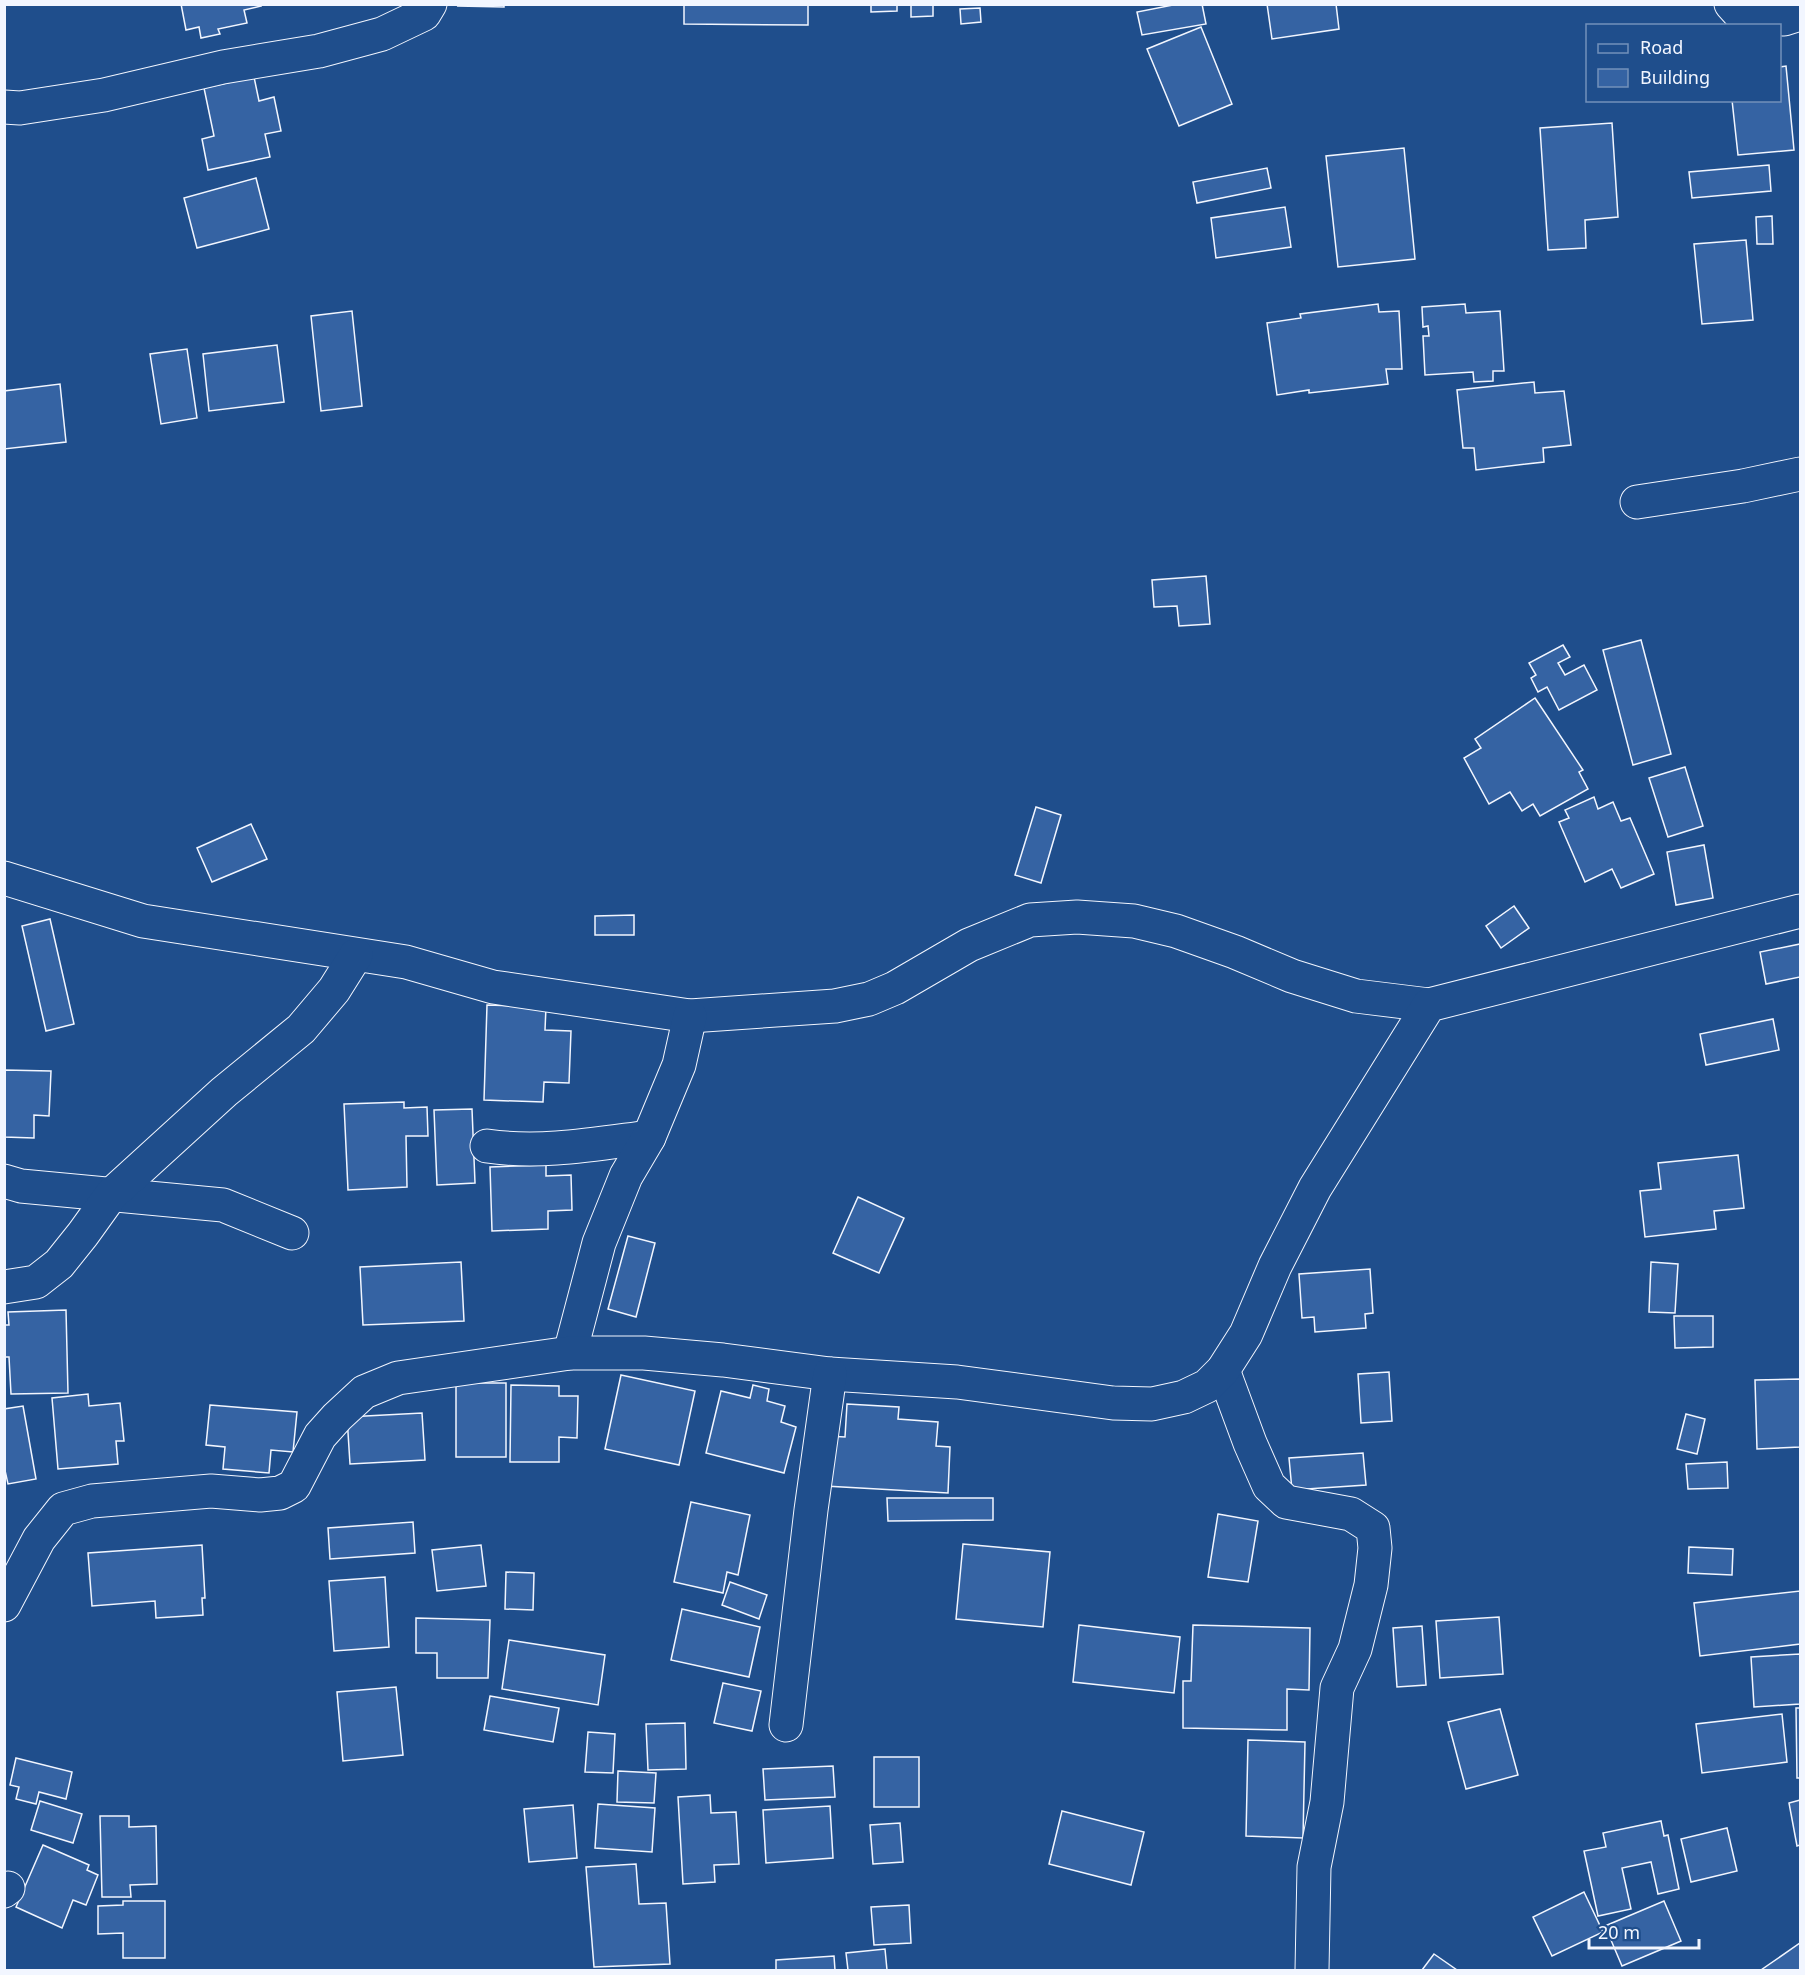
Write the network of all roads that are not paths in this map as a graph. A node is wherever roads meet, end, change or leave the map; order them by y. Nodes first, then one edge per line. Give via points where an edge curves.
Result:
1 (430, 4) edge
2 (1731, 4) edge
3 (1800, 14) edge
4 (4, 107) edge
5 (1800, 474) edge
6 (1637, 502) dead end
7 (4, 878) edge
8 (1800, 911) edge
9 (356, 955) junction
10 (1429, 1005) junction
11 (690, 1016) junction
12 (649, 1137) junction
13 (487, 1146) dead end
14 (4, 1181) edge
15 (111, 1195) junction
16 (292, 1233) dead end
17 (4, 1287) edge
18 (570, 1353) junction
19 (1223, 1370) junction
20 (830, 1374) junction
21 (4, 1605) edge
22 (786, 1725) dead end
23 (1311, 1971) edge

1 - 4 street via 424,14 382,34 319,51 223,67 104,95
2 - 3 street via 1740,14 1784,19
5 - 6 street
7 - 9 street via 143,921
8 - 10 street
9 - 11 street via 406,962 493,987
9 - 15 street via 334,990 300,1029
10 - 11 street via 1356,996 1176,931 1134,921 1077,916 1030,920 969,945 869,999 835,1006
10 - 19 street via 1315,1188 1246,1334
11 - 12 street via 679,1065
12 - 13 street via 549,1149
12 - 18 street via 626,1176 599,1243
14 - 15 street
15 - 16 street via 223,1205
15 - 17 street via 59,1263 36,1282
18 - 20 street via 644,1353
18 - 21 street via 398,1378 364,1392 320,1436 294,1486 280,1493 211,1491 92,1501 63,1509 39,1539
19 - 20 street via 1207,1386 1184,1397 1152,1404 1113,1403 957,1382
19 - 23 street via 1269,1486 1286,1502 1351,1514 1373,1528 1376,1548 1355,1649 1337,1688 1327,1802 1314,1867
20 - 22 street

